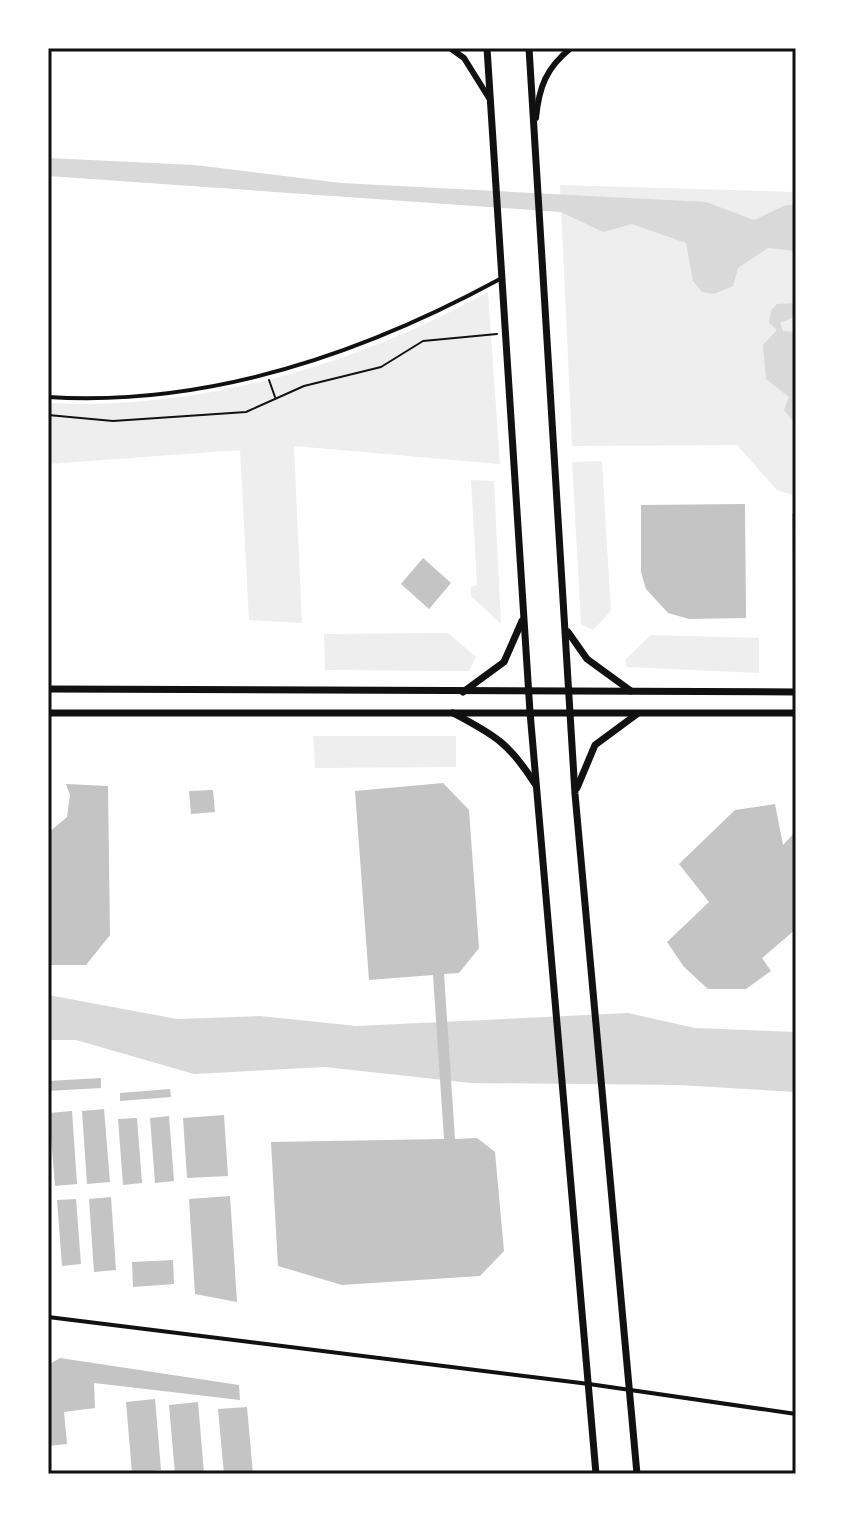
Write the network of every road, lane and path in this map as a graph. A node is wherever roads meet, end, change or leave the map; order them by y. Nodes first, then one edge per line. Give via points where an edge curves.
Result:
1 (450, 48) edge
2 (487, 48) edge
3 (529, 48) edge
4 (571, 48) edge
5 (491, 103) junction
6 (534, 133) junction
7 (502, 278) junction
8 (506, 333) junction
9 (266, 374) junction
10 (48, 397) edge
11 (276, 398) junction
12 (48, 415) edge
13 (524, 615) junction
14 (567, 630) junction
15 (48, 689) edge
16 (633, 692) junction
17 (796, 692) edge
18 (462, 693) junction
19 (529, 693) junction
20 (571, 693) junction
21 (451, 712) junction
22 (530, 712) junction
23 (48, 713) edge
24 (570, 713) junction
25 (639, 713) junction
26 (796, 713) edge
27 (536, 786) junction
28 (575, 794) junction
29 (48, 1317) edge
30 (589, 1384) junction
31 (630, 1391) junction
32 (796, 1414) edge
33 (596, 1474) edge
34 (637, 1474) edge

1 - 5 street via 464,58
2 - 5 main road
3 - 6 main road
4 - 6 street via 543,78
5 - 7 main road
6 - 14 main road
7 - 8 main road
7 - 9 street via 422,321 304,366
8 - 11 path via 423,341 363,373 327,378
8 - 13 main road
9 - 10 street via 221,385
9 - 11 path
11 - 12 path via 246,412 221,415 113,421
13 - 18 main road via 504,662
13 - 19 main road
14 - 16 main road via 587,659
14 - 20 main road
15 - 18 main road
16 - 17 main road
16 - 20 main road
18 - 19 main road
19 - 20 main road
19 - 22 main road
20 - 24 main road
21 - 22 main road
21 - 23 main road
21 - 27 main road via 515,751
22 - 24 main road
22 - 27 main road
24 - 25 main road
24 - 28 main road
25 - 26 main road
25 - 28 main road via 595,745
27 - 30 main road
28 - 31 main road
29 - 30 street
30 - 31 street
30 - 33 main road
31 - 32 street
31 - 34 main road

